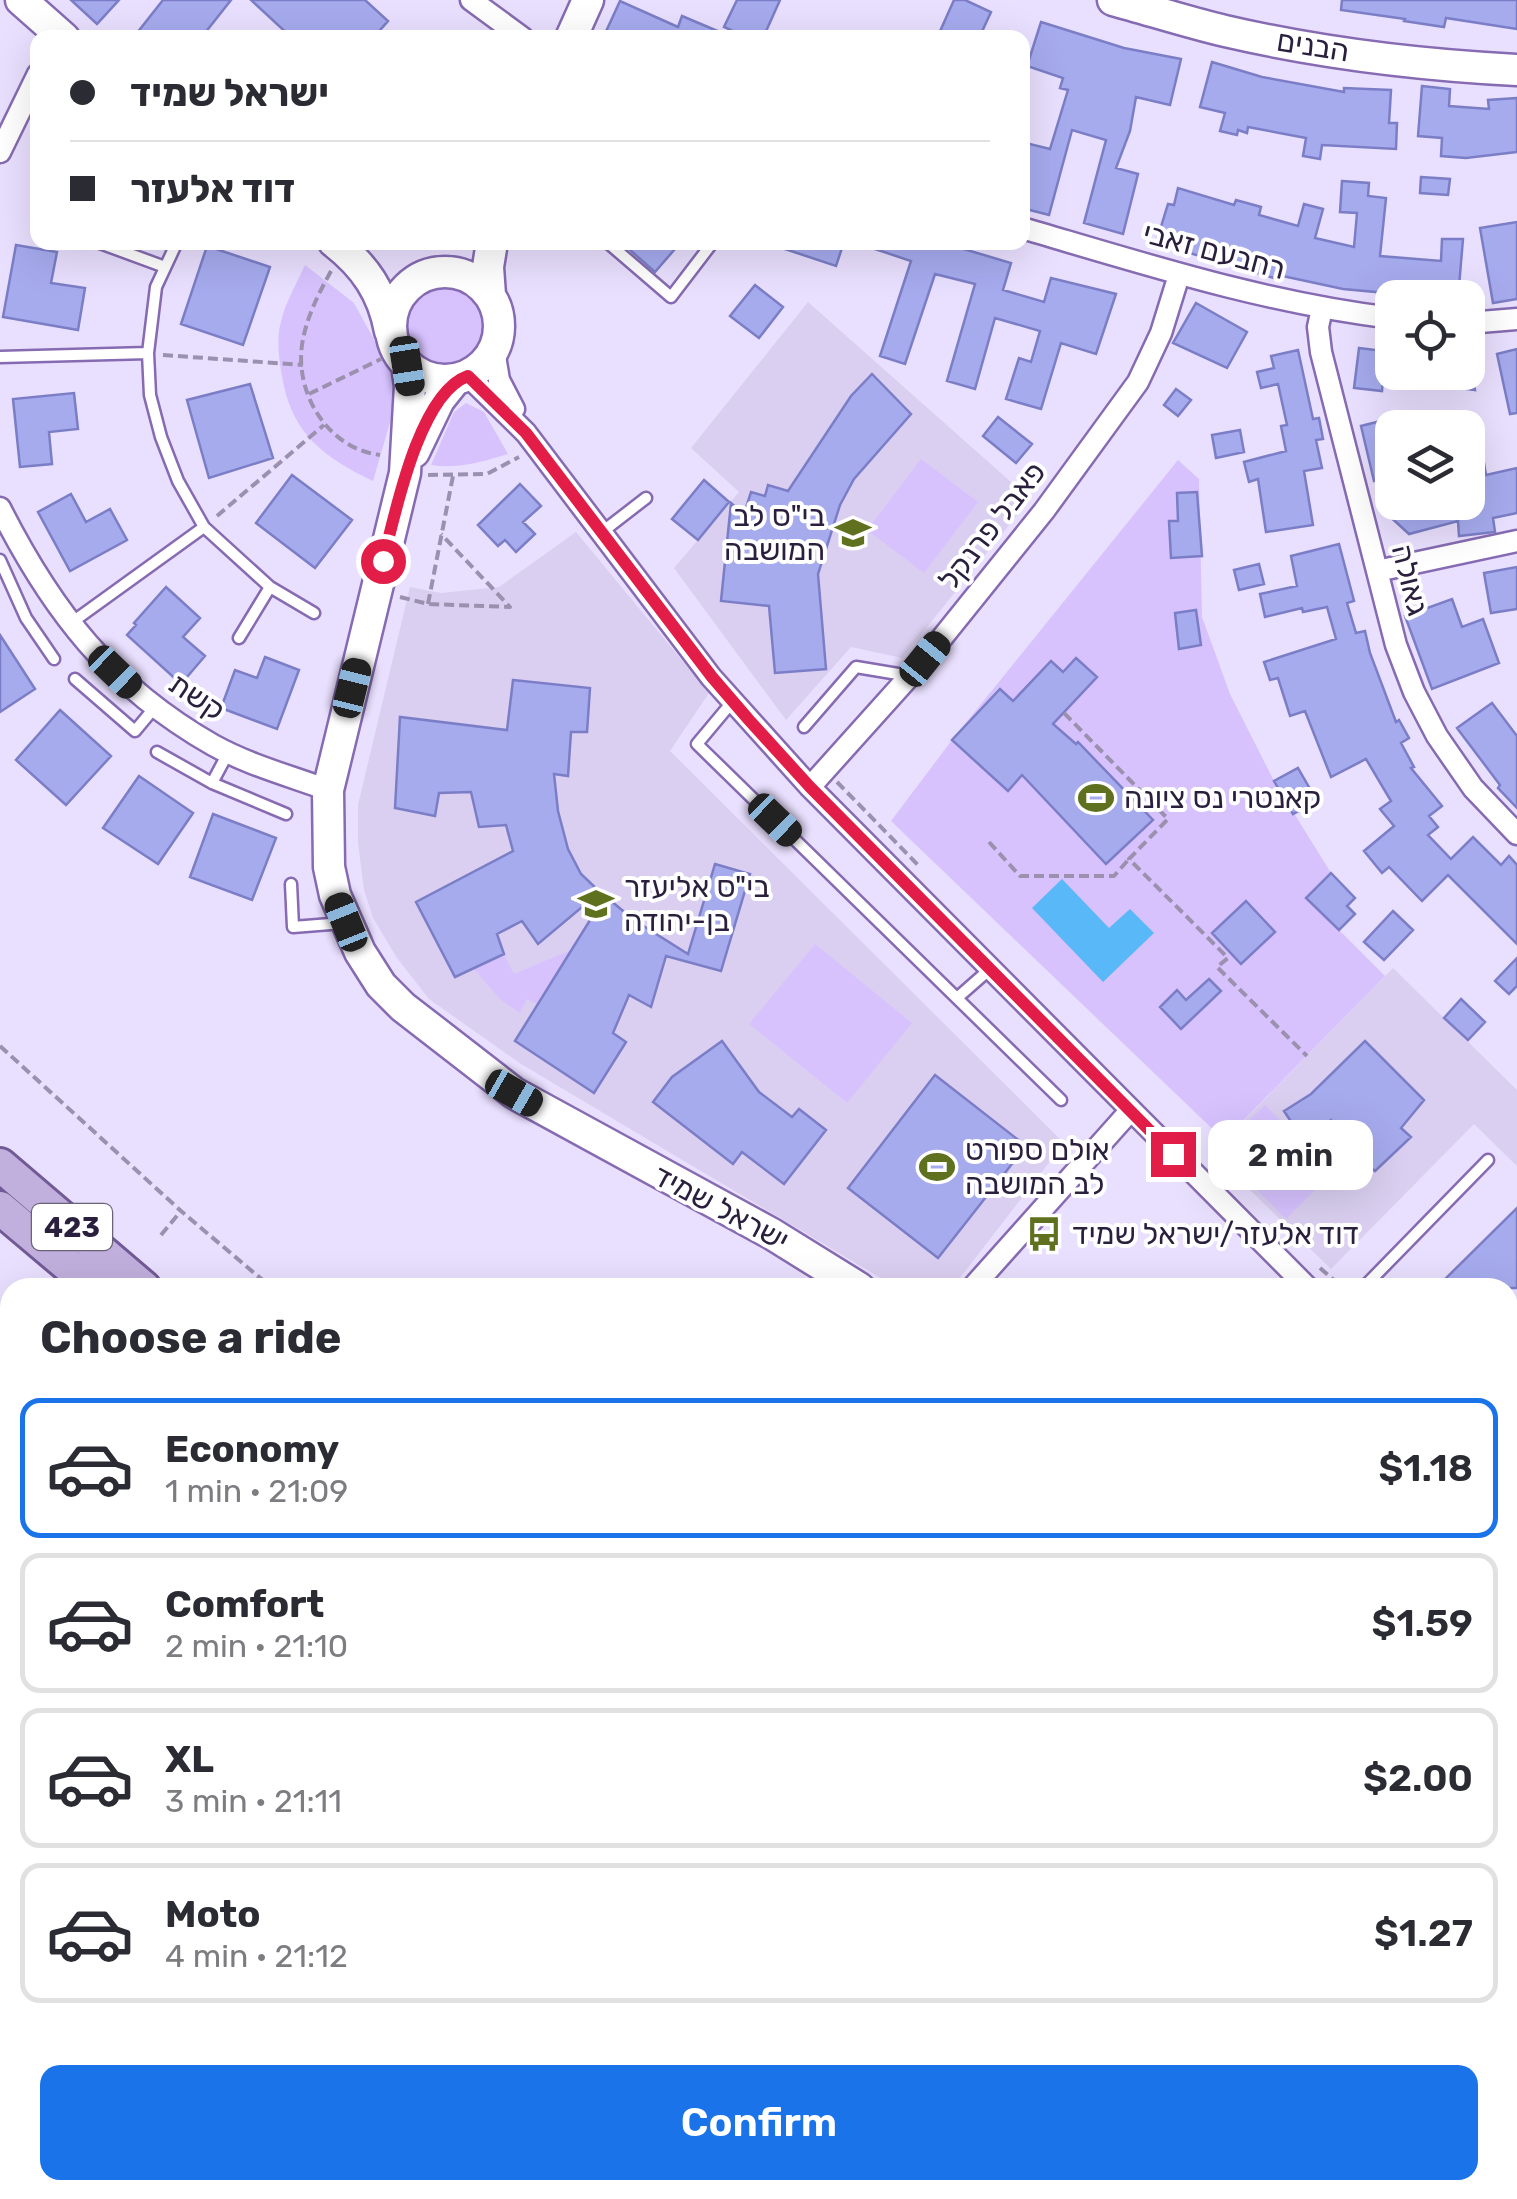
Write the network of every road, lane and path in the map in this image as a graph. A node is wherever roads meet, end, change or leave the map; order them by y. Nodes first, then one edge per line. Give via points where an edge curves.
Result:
1 (21, 0) edge
2 (471, 0) edge
3 (588, 0) edge
4 (1112, 0) edge
5 (54, 30) edge
6 (512, 30) edge
7 (575, 30) edge
8 (1517, 70) edge
9 (30, 90) edge
10 (0, 152) edge
11 (1030, 230) edge
12 (119, 250) edge
13 (173, 250) edge
14 (336, 250) edge
15 (342, 250) edge
16 (348, 250) edge
17 (466, 250) edge
18 (491, 250) edge
19 (616, 250) edge
20 (707, 250) edge
21 (166, 267) junction
22 (439, 273) junction
23 (1179, 274) junction
24 (490, 295) junction
25 (1322, 308) junction
26 (1375, 316) edge
27 (1517, 318) edge
28 (1485, 321) edge
29 (398, 350) junction
30 (494, 350) junction
31 (148, 354) junction
32 (0, 357) edge
33 (303, 365) junction
34 (462, 378) junction
35 (309, 394) junction
36 (324, 425) junction
37 (531, 440) junction
38 (406, 466) junction
39 (452, 476) junction
40 (646, 498) dead end
41 (0, 508) edge
42 (204, 527) junction
43 (601, 532) junction
44 (441, 534) junction
45 (1517, 541) edge
46 (0, 560) edge
47 (1376, 571) junction
48 (40, 583) junction
49 (270, 588) junction
50 (376, 590) junction
51 (16, 596) junction
52 (428, 604) junction
53 (314, 613) dead end
54 (70, 624) junction
55 (239, 638) dead end
56 (54, 659) dead end
57 (910, 676) junction
58 (75, 679) dead end
59 (733, 702) junction
60 (156, 706) junction
61 (1064, 712) dead end
62 (804, 727) dead end
63 (157, 752) dead end
64 (229, 752) junction
65 (826, 771) junction
66 (212, 784) junction
67 (810, 787) junction
68 (328, 790) junction
69 (286, 814) dead end
70 (1517, 834) edge
71 (989, 842) dead end
72 (1129, 859) junction
73 (924, 871) dead end
74 (291, 884) dead end
75 (346, 922) junction
76 (990, 969) junction
77 (957, 998) junction
78 (0, 1046) edge
79 (1306, 1056) dead end
80 (1061, 1100) dead end
81 (1130, 1111) junction
82 (1488, 1160) dead end
83 (634, 1161) junction
84 (0, 1166) edge
85 (0, 1208) edge
86 (181, 1211) junction
87 (160, 1236) dead end
88 (1315, 1265) dead end
89 (82, 1278) edge
90 (132, 1278) edge
91 (260, 1278) edge
92 (809, 1278) edge
93 (843, 1278) edge
94 (981, 1278) edge
95 (1298, 1278) edge
96 (1331, 1278) edge
97 (1376, 1278) edge

1 - 5 street
2 - 6 street
3 - 7 street
4 - 8 street, הבנים via 1226,32 1416,62
9 - 10 street
11 - 23 street, רחבעם זאבי
12 - 21 lane
13 - 21 lane
14 - 33 path via 306,322
15 - 29 street via 381,296
16 - 22 street via 379,266
17 - 22 street
18 - 24 street
19 - 20 lane via 671,297
21 - 31 lane via 156,287
22 - 24 street via 465,276
22 - 29 street via 415,281 396,304
23 - 25 street, רחבעם זאבי
23 - 57 street, פאבל פרנקל via 1138,382
24 - 30 street via 498,312
25 - 26 street, רחבעם זאבי
25 - 47 street, גאולה via 1320,352
27 - 28 street
29 - 34 street via 421,376
29 - 35 path
29 - 38 street, ישראל שמיד via 410,386
30 - 34 street
30 - 37 street via 499,380
31 - 32 lane
31 - 33 path
31 - 42 lane via 162,437
33 - 35 path
34 - 37 street
34 - 38 street, ישראל שמיד via 430,416
35 - 36 path
36 - 38 path via 364,453
36 - 42 path
37 - 39 path via 487,474
37 - 43 street
38 - 39 path
38 - 50 street, ישראל שמיד
39 - 44 path
40 - 43 lane
41 - 48 street, קשת
42 - 49 lane
42 - 54 lane
43 - 59 street
44 - 52 path
44 - 52 path via 510,607
45 - 47 street
46 - 51 lane
47 - 70 street, גאולה via 1396,645 1429,721 1473,788
48 - 51 lane
48 - 54 street, קשת
49 - 53 lane
49 - 55 lane
50 - 52 path
50 - 68 street, ישראל שמיד
51 - 56 lane
54 - 60 street, קשת
57 - 62 lane via 856,667
57 - 65 street, פאבל פרנקל
58 - 60 lane via 135,731
59 - 67 street
59 - 77 lane via 698,744
60 - 64 street, קשת
61 - 72 path via 1168,819
63 - 66 lane
64 - 66 lane
64 - 68 street, קשת
65 - 67 street, פאבל פרנקל
65 - 73 path
66 - 69 lane
67 - 76 street
68 - 75 street, ישראל שמיד via 328,868
71 - 72 path via 1020,876 1114,876
72 - 79 path via 1228,958 1217,967
74 - 75 lane via 292,927
75 - 83 street, ישראל שמיד via 381,986 402,1008 514,1093
76 - 77 lane
76 - 81 street
77 - 80 lane
78 - 86 path
81 - 94 street
81 - 95 street
82 - 97 lane
83 - 92 street, ישראל שמיד
83 - 93 street, ישראל שמיד
84 - 90 main road, 423
85 - 89 main road, 423
86 - 87 path
86 - 91 path
88 - 96 path

